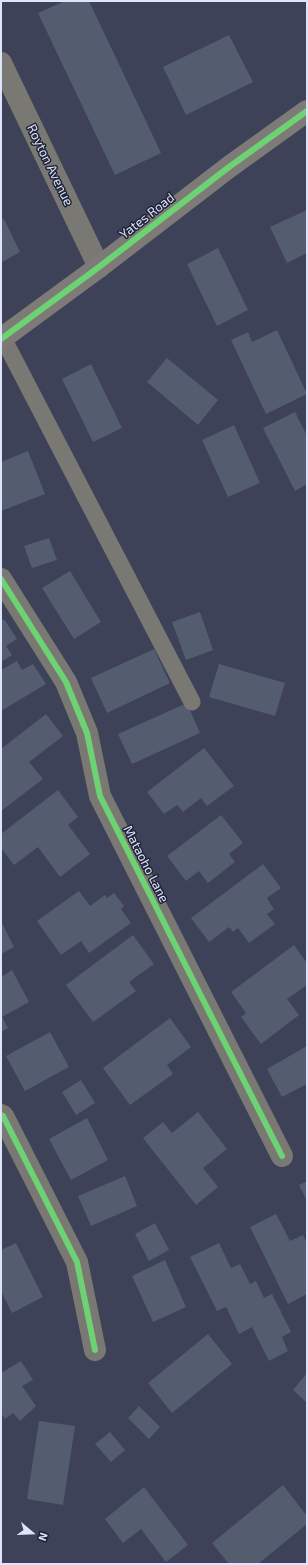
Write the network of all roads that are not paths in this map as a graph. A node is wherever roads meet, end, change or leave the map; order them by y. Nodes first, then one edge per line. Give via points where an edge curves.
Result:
1 (1, 63) edge
2 (307, 111) edge
3 (99, 267) junction
4 (2, 339) edge
5 (1, 579) edge
6 (192, 702) dead end
7 (1, 1115) edge
8 (282, 1156) dead end
9 (95, 1350) dead end

1 - 3 street, Royton Avenue
2 - 3 street, Yates Road
3 - 4 street, Yates Road
4 - 6 lane
5 - 8 street, Mataoho Lane via 66,682 87,733 100,796
7 - 9 street via 77,1262

